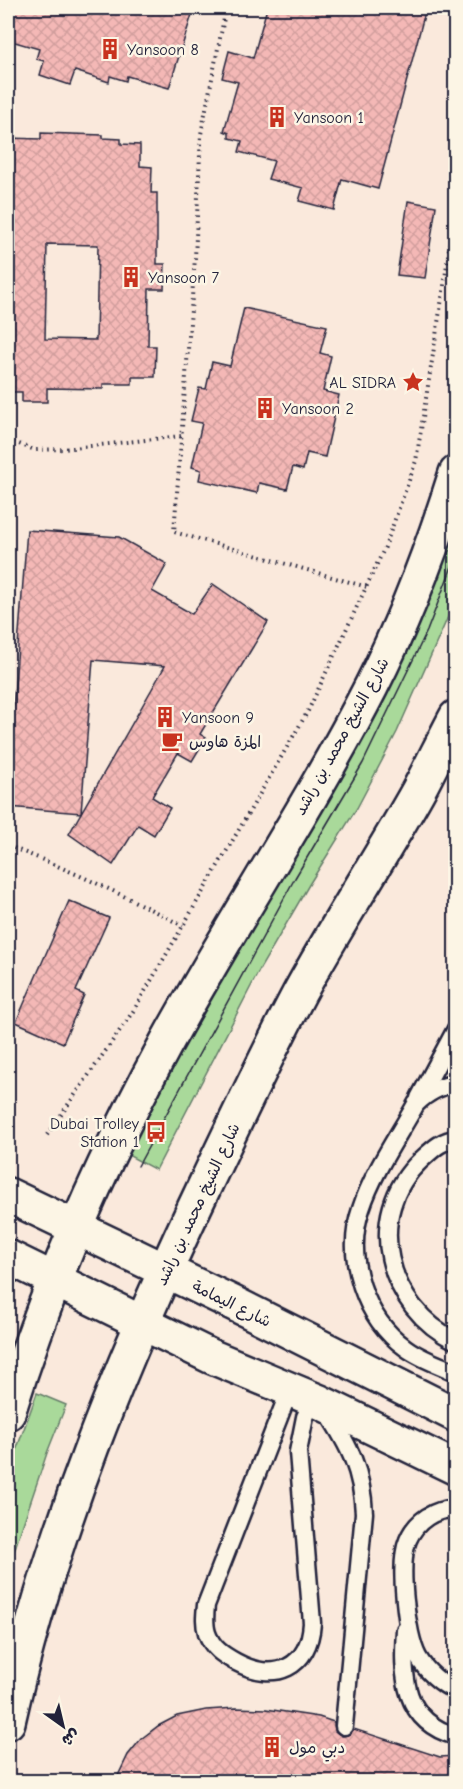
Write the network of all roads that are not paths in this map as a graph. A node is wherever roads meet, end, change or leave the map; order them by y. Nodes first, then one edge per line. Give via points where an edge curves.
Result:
1 (456, 472) edge
2 (456, 717) edge
3 (456, 1029) edge
4 (456, 1083) edge
5 (416, 1104) junction
6 (456, 1139) edge
7 (8, 1195) edge
8 (76, 1228) junction
9 (8, 1257) edge
10 (165, 1270) junction
11 (56, 1280) junction
12 (142, 1323) junction
13 (456, 1341) edge
14 (456, 1372) edge
15 (308, 1397) junction
16 (8, 1413) edge
17 (456, 1415) edge
18 (456, 1468) edge
19 (456, 1509) edge
20 (406, 1616) junction
21 (456, 1691) edge
22 (8, 1722) edge
23 (344, 1726) dead end
24 (456, 1736) edge

1 - 8 main road, شارع الشيخ محمد بن راشد via 408,607 371,687 164,1047
2 - 10 main road, شارع الشيخ محمد بن راشد via 418,791 301,991
3 - 5 lane
4 - 5 lane via 440,1087
5 - 14 lane via 359,1212 356,1262 372,1310 387,1331 406,1348
6 - 13 lane via 436,1146 414,1167 396,1195 388,1236 390,1258 405,1298 434,1329
7 - 8 main road, شارع اليمامة
8 - 10 main road, شارع اليمامة
8 - 11 main road, شارع الشيخ محمد بن راشد
9 - 11 main road
10 - 12 main road, شارع الشيخ محمد بن راشد
10 - 17 main road, شارع اليمامة
11 - 12 main road
11 - 16 main road, شارع الشيخ محمد بن راشد via 26,1354
12 - 15 main road
12 - 22 main road, شارع الشيخ محمد بن راشد via 61,1531 38,1602
15 - 15 lane via 206,1605 204,1620 213,1645 246,1668 286,1669 306,1650 311,1637 298,1452
15 - 18 main road
15 - 23 lane via 350,1449 363,1491
19 - 20 lane via 431,1514 417,1525 408,1541 404,1558
20 - 21 lane via 418,1658 432,1675
20 - 24 lane via 403,1663 411,1702 431,1726

